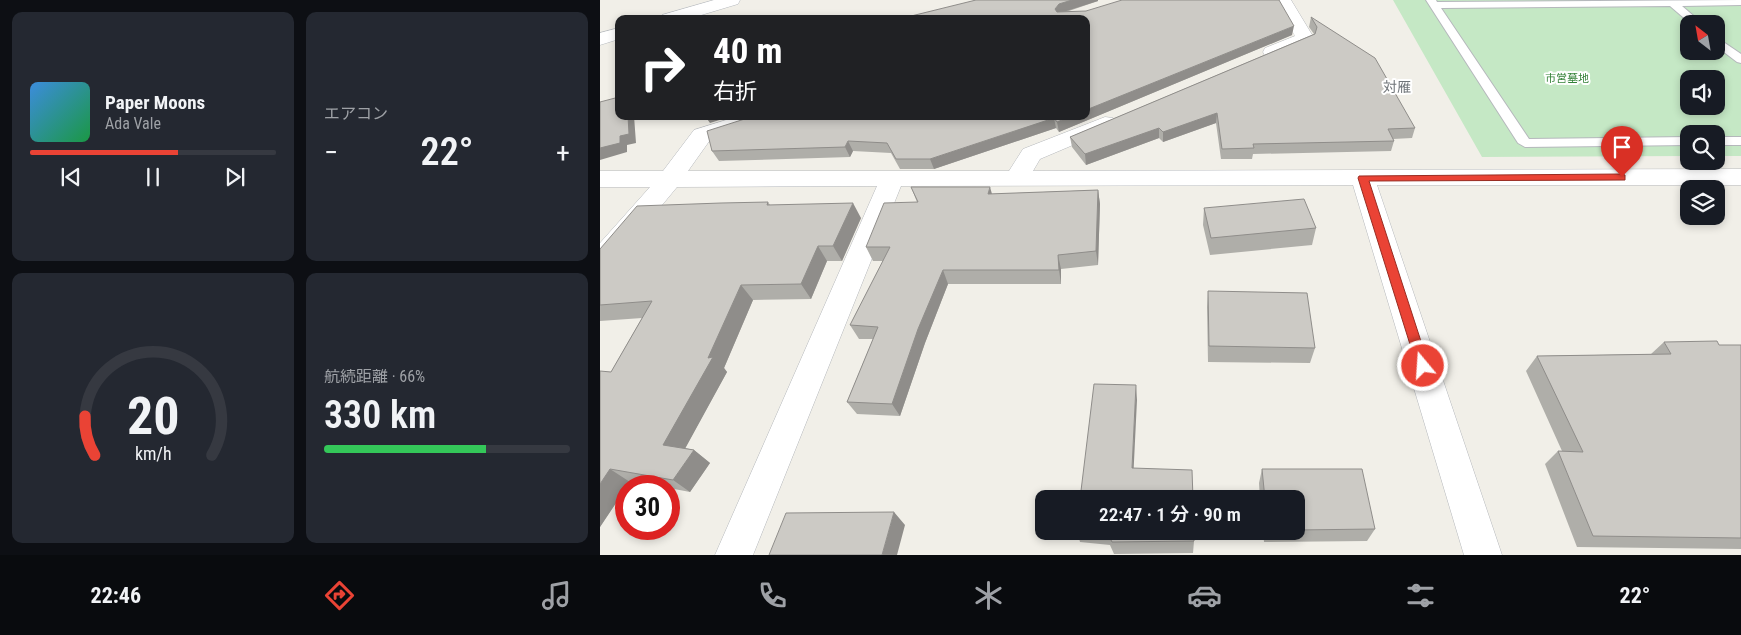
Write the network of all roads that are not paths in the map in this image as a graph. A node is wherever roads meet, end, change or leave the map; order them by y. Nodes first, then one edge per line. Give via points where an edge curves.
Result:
1 (732, 0) edge
2 (1283, 0) edge
3 (1626, 1) edge
4 (1433, 2) edge
5 (1672, 2) junction
6 (1741, 2) edge
7 (681, 15) edge
8 (1687, 15) edge
9 (615, 34) edge
10 (600, 39) edge
11 (1725, 47) edge
12 (1741, 60) edge
13 (1250, 61) edge
14 (1122, 116) edge
15 (749, 120) edge
16 (1680, 141) edge
17 (1725, 141) edge
18 (1741, 141) edge
19 (1741, 177) edge
20 (1363, 178) junction
21 (600, 179) edge
22 (670, 179) junction
23 (892, 179) junction
24 (1016, 179) junction
25 (600, 261) edge
26 (734, 555) edge
27 (1483, 555) edge

1 - 7 street
2 - 13 street via 1305,38
3 - 4 lane
3 - 5 lane
4 - 16 lane via 1525,143
5 - 6 lane
5 - 8 lane
9 - 10 street
11 - 12 lane
14 - 24 street via 1031,154
15 - 22 street via 702,135
17 - 18 lane
19 - 20 street
20 - 24 street
20 - 27 street
21 - 22 street
22 - 23 street
22 - 25 street
23 - 24 street
23 - 26 street

